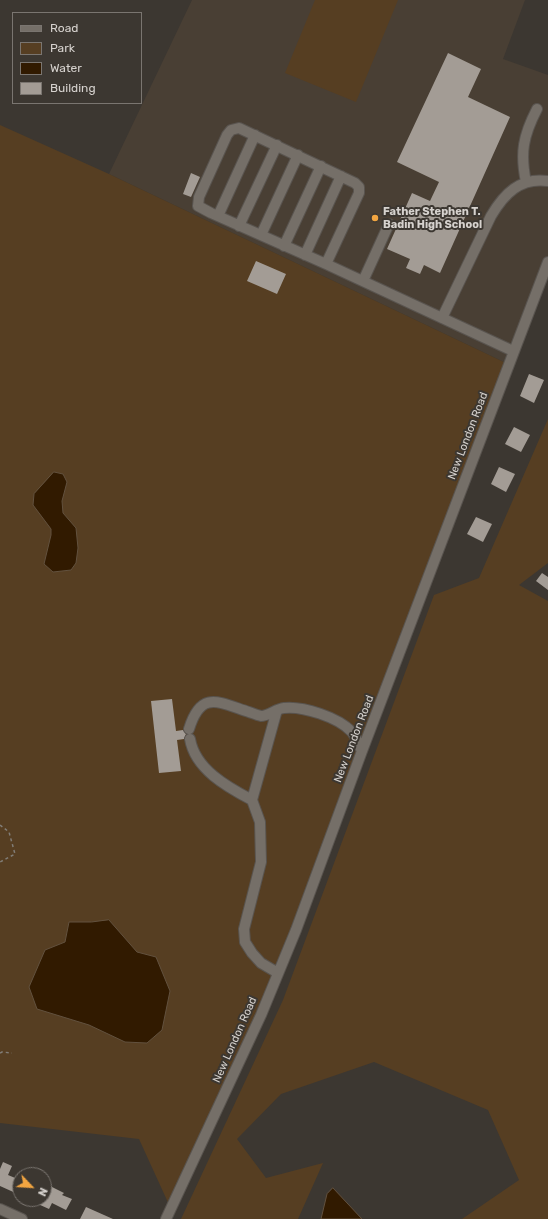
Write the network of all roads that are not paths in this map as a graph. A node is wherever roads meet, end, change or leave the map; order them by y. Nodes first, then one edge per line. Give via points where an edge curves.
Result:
1 (537, 109) dead end
2 (255, 135) junction
3 (277, 145) junction
4 (298, 155) junction
5 (321, 166) junction
6 (341, 176) junction
7 (548, 181) edge
8 (526, 182) junction
9 (218, 216) junction
10 (389, 224) dead end
11 (239, 226) junction
12 (261, 235) junction
13 (284, 246) junction
14 (305, 255) junction
15 (548, 262) edge
16 (326, 264) junction
17 (545, 279) edge
18 (363, 281) junction
19 (442, 318) junction
20 (514, 351) junction
21 (277, 710) junction
22 (362, 751) junction
23 (252, 800) junction
24 (278, 973) junction
25 (0, 1209) edge
26 (22, 1219) edge
27 (166, 1219) edge

1 - 8 street via 523,149 522,164
2 - 3 street
2 - 9 street
2 - 9 street via 240,128 231,130 227,135 199,197 198,206
3 - 4 street
3 - 11 street
4 - 5 street
4 - 12 street
5 - 6 street
5 - 13 street
6 - 14 street
6 - 16 street via 355,183 359,187 359,193
7 - 8 street
8 - 19 street via 517,186 497,205
9 - 11 street
10 - 18 street
11 - 12 street
12 - 13 street
13 - 14 street
14 - 16 street
15 - 17 street, New London Road
16 - 18 street
17 - 20 street, New London Road
18 - 19 street
19 - 20 street
20 - 22 street, New London Road
21 - 22 street via 297,708 343,723 353,733
21 - 23 street
21 - 23 street via 262,716 215,701 205,703 193,717 189,734 191,746 199,760 226,786
22 - 24 street, New London Road
23 - 24 street via 260,822 261,862 244,929 245,942 261,962
24 - 27 street, New London Road
25 - 26 street

